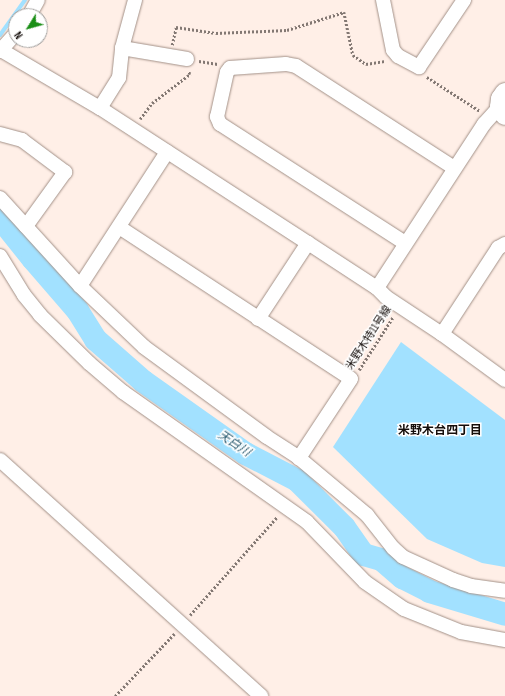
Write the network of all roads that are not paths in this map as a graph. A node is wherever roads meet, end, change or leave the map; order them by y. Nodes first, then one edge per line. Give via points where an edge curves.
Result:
1 (136, 0) edge
2 (383, 0) edge
3 (464, 0) edge
4 (8, 42) edge
5 (122, 48) junction
6 (0, 50) edge
7 (179, 57) road end
8 (500, 107) edge
9 (100, 108) junction
10 (0, 134) edge
11 (167, 152) junction
12 (454, 168) junction
13 (0, 198) edge
14 (26, 226) junction
15 (119, 227) junction
16 (308, 243) junction
17 (405, 243) junction
18 (505, 244) edge
19 (0, 256) edge
20 (80, 286) junction
21 (377, 288) junction
22 (258, 319) junction
23 (442, 334) junction
24 (505, 380) edge
25 (299, 458) junction
26 (0, 460) edge
27 (505, 591) edge
28 (461, 632) junction
29 (505, 640) edge
30 (505, 648) edge
31 (261, 696) edge

1 - 5 street
2 - 3 street via 395,53 419,67
4 - 6 street
5 - 7 street
5 - 9 street via 119,78
6 - 9 street
8 - 12 street
9 - 11 street
10 - 14 street via 22,140 65,172
11 - 15 street
11 - 16 street
12 - 17 street
12 - 17 street via 296,66 286,64 230,68 217,117 220,124
13 - 14 street
14 - 20 street
15 - 20 street
15 - 22 street
16 - 21 street
16 - 22 street
17 - 21 street
18 - 23 street via 498,248
19 - 28 street via 24,295 40,315 123,392 307,522 365,582 404,609
20 - 25 street via 144,347
21 - 23 street via 386,297
22 - 25 street via 351,379
23 - 24 street
25 - 27 street via 367,515 403,557 453,580
26 - 31 street
28 - 29 street
28 - 30 street via 473,640

